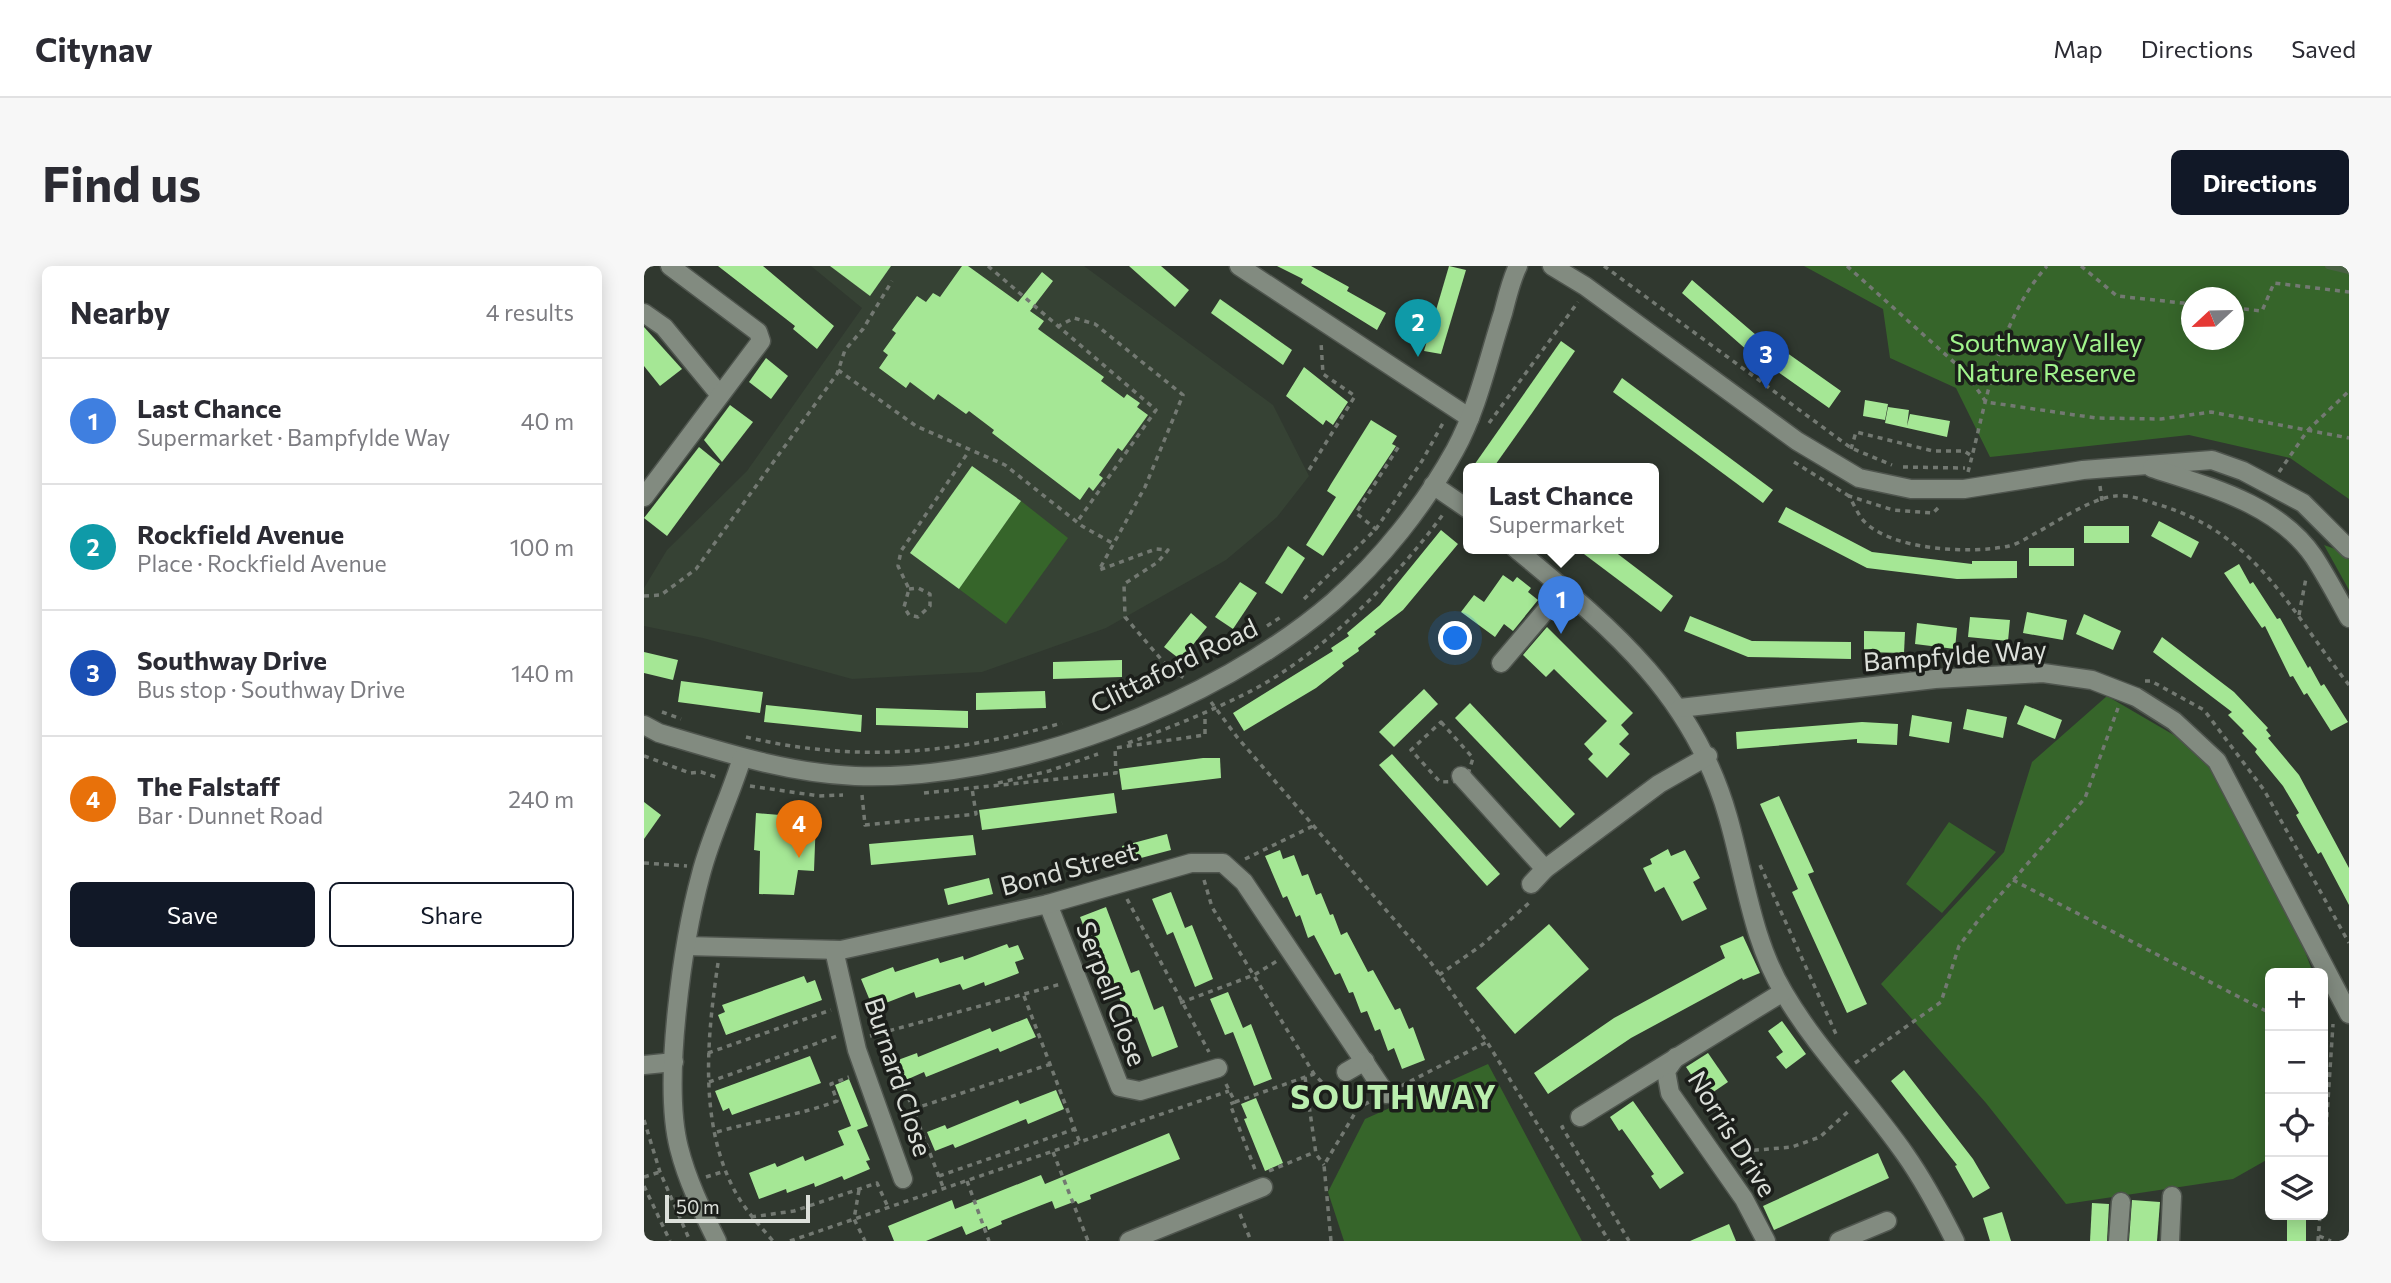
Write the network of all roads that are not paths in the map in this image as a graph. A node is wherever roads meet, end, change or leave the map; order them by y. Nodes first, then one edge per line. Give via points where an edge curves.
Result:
1 (670, 266) edge
2 (1239, 266) edge
3 (1518, 266) edge
4 (1552, 266) edge
5 (644, 313) edge
6 (720, 395) junction
7 (1470, 418) junction
8 (2145, 466) junction
9 (1433, 485) junction
10 (644, 496) edge
11 (1463, 506) edge
12 (2349, 549) edge
13 (1522, 554) edge
14 (1564, 589) junction
15 (2349, 618) edge
16 (1501, 663) dead end
17 (1680, 708) junction
18 (644, 725) edge
19 (1708, 757) junction
20 (742, 758) junction
21 (1463, 778) road end
22 (1545, 869) junction
23 (1531, 884) road end
24 (1048, 904) junction
25 (686, 946) junction
26 (834, 950) junction
27 (1783, 992) junction
28 (2341, 1018) edge
29 (1677, 1056) junction
30 (1365, 1061) junction
31 (674, 1062) junction
32 (644, 1065) edge
33 (1218, 1068) road end
34 (1346, 1072) dead end
35 (1386, 1094) road end
36 (1580, 1117) road end
37 (902, 1179) dead end
38 (1263, 1187) dead end
39 (2172, 1196) dead end
40 (2120, 1202) dead end
41 (1887, 1221) dead end
42 (717, 1241) edge
43 (1129, 1241) edge
44 (1766, 1241) edge
45 (1839, 1241) edge
46 (1955, 1241) edge
47 (2118, 1241) edge
48 (2170, 1241) edge

1 - 6 street via 758,332 761,341
2 - 7 street
3 - 7 street, Clittaford Road
4 - 8 street via 1836,466 1860,478 1911,489 1964,489 2083,470
5 - 6 street via 664,327
6 - 10 street
7 - 9 street, Clittaford Road
8 - 12 street via 2212,460 2303,503
8 - 15 street via 2221,491 2273,516 2314,556
9 - 11 street
9 - 20 street, Clittaford Road via 1391,541 1334,601 1280,643 1136,718 1073,742 963,767 855,776
13 - 14 street
14 - 16 street
14 - 17 street via 1610,627
17 - 19 street
17 - 28 street, Bampfylde Way via 1936,679 2043,673 2092,680 2124,692 2174,721 2217,761
18 - 20 street, Clittaford Road
19 - 22 street via 1659,784
19 - 27 street via 1728,817 1750,912
20 - 25 street via 703,867
21 - 22 street
22 - 23 street
24 - 26 street, Bond Street
24 - 30 street, Bond Street via 1198,862 1223,863 1244,882
24 - 33 street, Serpell Close via 1119,1087 1140,1091
25 - 26 street, Bond Street
25 - 31 street
26 - 37 street, Burnard Close via 853,1035
27 - 29 street, Norris Drive
27 - 46 street via 1905,1154
29 - 36 street, Norris Drive
29 - 44 street, Norris Drive via 1666,1071 1667,1083 1744,1199
30 - 34 street
30 - 35 street
31 - 32 street
31 - 42 street via 678,1146
38 - 43 street
39 - 48 street
40 - 47 street
41 - 45 street

